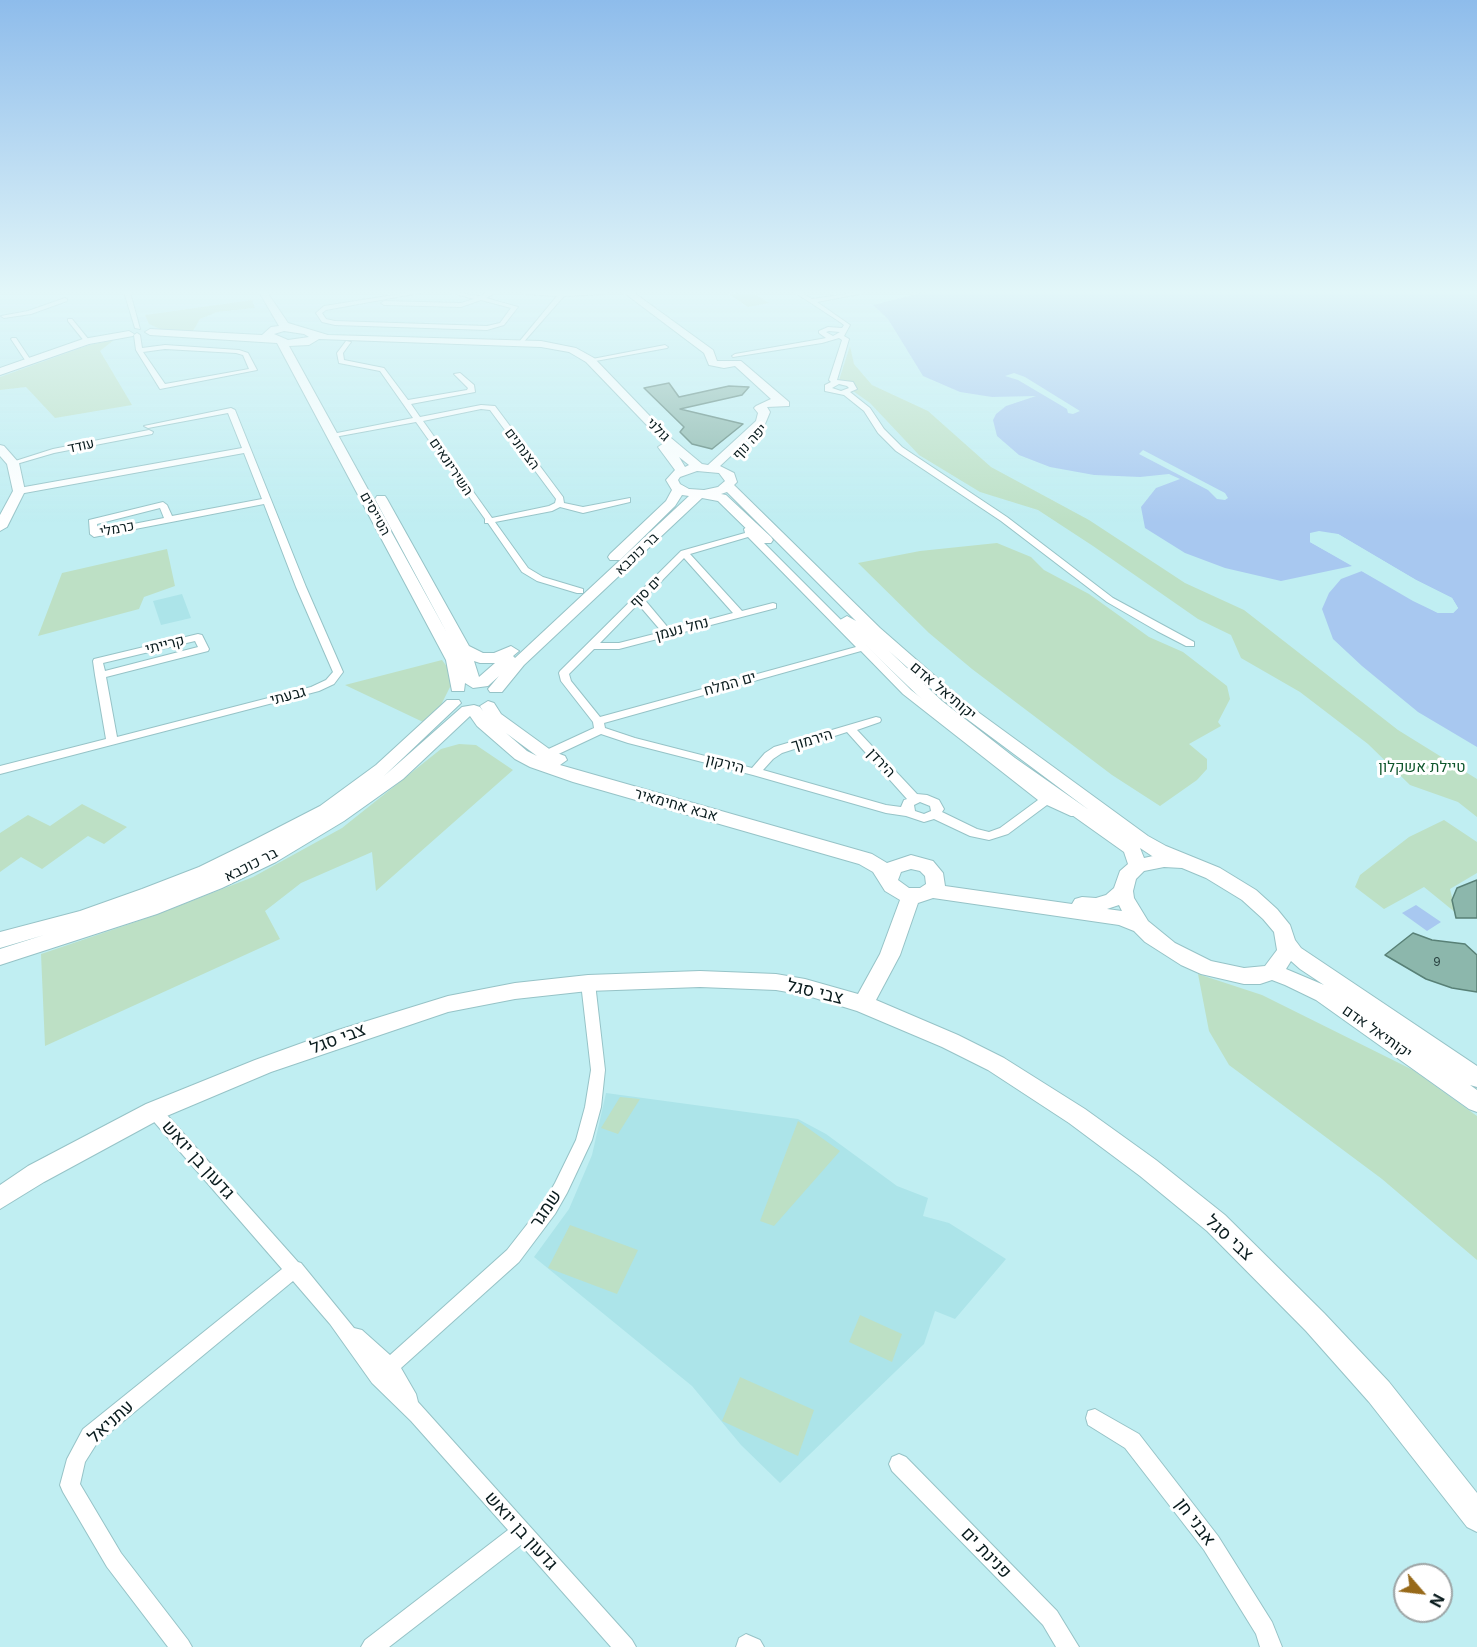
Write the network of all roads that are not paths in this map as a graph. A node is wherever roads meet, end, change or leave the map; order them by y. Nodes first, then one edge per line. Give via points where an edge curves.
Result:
1 (151, 369) edge
2 (253, 369) edge
3 (295, 369) edge
4 (304, 369) edge
5 (381, 369) edge
6 (585, 369) edge
7 (599, 369) edge
8 (729, 369) edge
9 (745, 369) edge
10 (837, 369) edge
11 (458, 374) dead end
12 (406, 404) junction
13 (765, 408) junction
14 (780, 409) junction
15 (231, 410) joint
16 (420, 419) junction
17 (337, 435) junction
18 (0, 449) edge
19 (733, 449) junction
20 (246, 450) junction
21 (693, 462) junction
22 (13, 463) junction
23 (712, 467) junction
24 (681, 471) junction
25 (727, 479) junction
26 (679, 489) junction
27 (19, 491) junction
28 (703, 494) junction
29 (627, 500) dead end
30 (266, 501) junction
31 (559, 504) junction
32 (4, 512) edge
33 (169, 520) junction
34 (488, 521) junction
35 (0, 527) edge
36 (748, 527) junction
37 (684, 554) junction
38 (580, 591) junction
39 (639, 599) junction
40 (772, 606) dead end
41 (739, 614) junction
42 (668, 633) junction
43 (529, 639) junction
44 (1190, 644) dead end
45 (591, 646) junction
46 (862, 648) junction
47 (463, 649) junction
48 (100, 675) junction
49 (474, 696) junction
50 (876, 720) dead end
51 (599, 726) junction
52 (849, 728) junction
53 (503, 738) junction
54 (112, 742) junction
55 (421, 755) junction
56 (546, 755) junction
57 (0, 770) edge
58 (755, 772) junction
59 (914, 799) junction
60 (1046, 800) junction
61 (909, 812) junction
62 (936, 814) junction
63 (1086, 816) junction
64 (906, 862) junction
65 (1185, 862) junction
66 (1138, 866) junction
67 (889, 879) junction
68 (933, 882) junction
69 (1123, 891) junction
70 (911, 896) junction
71 (1141, 926) junction
72 (0, 940) edge
73 (1286, 943) junction
74 (0, 957) edge
75 (1272, 972) junction
76 (588, 983) junction
77 (863, 1004) junction
78 (1477, 1077) edge
79 (1477, 1102) edge
80 (154, 1111) junction
81 (0, 1198) edge
82 (295, 1269) junction
83 (384, 1372) junction
84 (1095, 1418) dead end
85 (899, 1464) dead end
86 (1477, 1517) edge
87 (521, 1532) junction
88 (181, 1647) edge
89 (372, 1647) edge
90 (625, 1647) edge
91 (1068, 1647) edge
92 (1271, 1647) edge

1 - 2 street via 163,387
3 - 17 street, הטייסים
4 - 17 street, הטייסים
5 - 12 street, השיריונאים
6 - 24 street, גולני via 666,450
7 - 21 street, גולני
8 - 13 street, יפה נוף via 764,396
9 - 14 street
10 - 44 street via 833,380 852,386 846,392 867,410 899,449 1004,519 1110,600
11 - 12 street via 472,390
12 - 16 street, השיריונאים
13 - 14 street
13 - 19 street, יפה נוף via 761,422
14 - 25 street, יפה נוף via 730,463
15 - 20 street, גבעתי
15 - 22 street, עודד
16 - 17 street, הצנחנים
16 - 31 street, הצנחנים via 492,408 560,499
16 - 34 street, השיריונאים
17 - 47 street, הטייסים via 405,539
17 - 49 street, הטייסים
18 - 22 street
19 - 21 street via 714,459
19 - 23 street, יפה נוף
20 - 27 street
20 - 30 street, גבעתי
21 - 23 street
21 - 24 street
22 - 27 street
23 - 25 street
24 - 26 street via 672,480
25 - 28 street
25 - 65 street, יקותיאל אדם via 875,631 961,707 1142,840
26 - 28 street, יקותיאל אדם
26 - 38 street, בר כוכבא via 671,503
27 - 32 street
28 - 36 street, יקותיאל אדם via 722,498
28 - 49 street, בר כוכבא via 519,662
29 - 31 street via 583,510
30 - 33 street, כרמלי
30 - 54 street, גבעתי via 338,672 330,682 315,689
31 - 34 street
32 - 35 street
33 - 33 street, כרמלי via 163,505 92,522 94,534
34 - 38 street, השיריונאים via 525,570 540,579
36 - 37 street, ים סוף
36 - 46 street
36 - 63 street, יקותיאל אדם via 936,704
37 - 39 street, ים סוף
37 - 41 street
38 - 43 street, בר כוכבא
39 - 42 street
39 - 45 street, ים סוף
40 - 41 street, נחל נעמן
41 - 42 street, נחל נעמן
42 - 45 street, נחל נעמן via 609,648
43 - 47 street via 497,658 480,658
43 - 49 street, בר כוכבא
45 - 51 street, ים סוף via 564,673
46 - 51 street, ים המלח
46 - 60 street via 907,692
47 - 49 street, הטייסים
48 - 48 street, קרייתי via 169,658 204,650 198,637 98,661
48 - 54 street
49 - 53 street, אבא אחימאיר
49 - 55 street, בר כוכבא
49 - 56 street, אבא אחימאיר
49 - 72 street, בר כוכבא via 326,810 257,847 149,894
50 - 52 street, הירמוך
51 - 56 street, ים המלח
51 - 58 street, הירקון via 632,741
52 - 58 street, הירמוך via 778,750
52 - 59 street, הירדן
53 - 55 street via 486,730 459,730
53 - 67 street, אבא אחימאיר via 536,764 866,859 880,867
54 - 57 street, גבעתי
55 - 74 street, בר כוכבא via 338,817 215,883 140,913
56 - 64 street, אבא אחימאיר
58 - 61 street, הירקון
59 - 61 street via 908,803
59 - 62 street via 931,800 937,806
60 - 62 street via 1004,831 989,836
60 - 63 street
61 - 62 street via 919,818
63 - 66 street, יקותיאל אדם via 1132,849
64 - 67 street via 893,868
64 - 68 street via 919,863
65 - 66 street via 1164,860
65 - 73 street, יקותיאל אדם via 1213,873 1254,899 1278,922
66 - 69 street via 1127,876
67 - 70 street via 897,891
68 - 69 street via 961,882 1096,904 1113,900
68 - 70 street via 921,896
68 - 71 street via 1122,918
69 - 71 street
70 - 77 street via 890,955
71 - 75 street via 1168,948 1208,968 1244,976
73 - 75 street via 1287,951
73 - 78 street, יקותיאל אדם via 1294,954
75 - 79 street, יקותיאל אדם via 1323,994
76 - 77 street, צבי סגל via 700,978 776,982
76 - 80 street, צבי סגל via 514,991 369,1028
76 - 83 street, שמגר via 598,1071 584,1140 561,1188 513,1256
77 - 86 street, צבי סגל via 996,1064 1095,1129 1216,1223 1379,1392
80 - 81 street, צבי סגל via 36,1174
80 - 82 street, גדעון בן יואש
82 - 83 street, גדעון בן יואש
82 - 88 street, עתניאל via 90,1436 76,1459 70,1485 114,1560
83 - 87 street, גדעון בן יואש
84 - 92 street, אבני חן via 1132,1441 1211,1543 1265,1629
85 - 91 street, פנינת ים via 1050,1618
87 - 89 street
87 - 90 street, גדעון בן יואש

